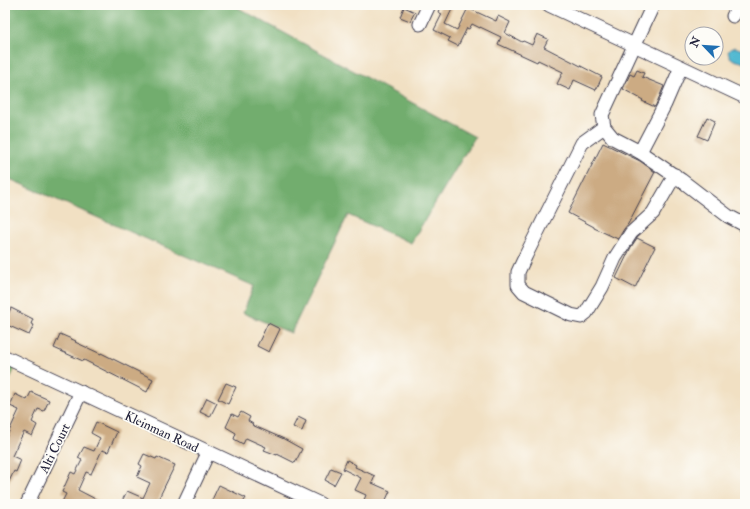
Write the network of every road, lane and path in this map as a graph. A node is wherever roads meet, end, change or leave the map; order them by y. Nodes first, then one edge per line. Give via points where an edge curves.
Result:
1 (429, 5) edge
2 (549, 5) edge
3 (654, 5) edge
4 (420, 24) dead end
5 (634, 45) junction
6 (681, 67) junction
7 (745, 97) edge
8 (604, 127) junction
9 (640, 152) junction
10 (675, 175) junction
11 (745, 225) edge
12 (5, 357) edge
13 (81, 392) junction
14 (208, 453) junction
15 (27, 504) edge
16 (184, 504) edge
17 (320, 504) edge

1 - 4 street
2 - 5 street
3 - 5 street
5 - 6 street
5 - 8 street via 602,115
6 - 7 street
6 - 9 street
8 - 9 street via 613,138
8 - 10 street via 582,143 526,255 518,272 518,285 524,292 571,316 580,317 586,313 631,233 653,213
9 - 10 street
10 - 11 street via 728,216
12 - 13 street, Kleinman Road
13 - 14 street, Kleinman Road
13 - 15 street, Alti Court
14 - 16 street
14 - 17 street, Kleinman Road

